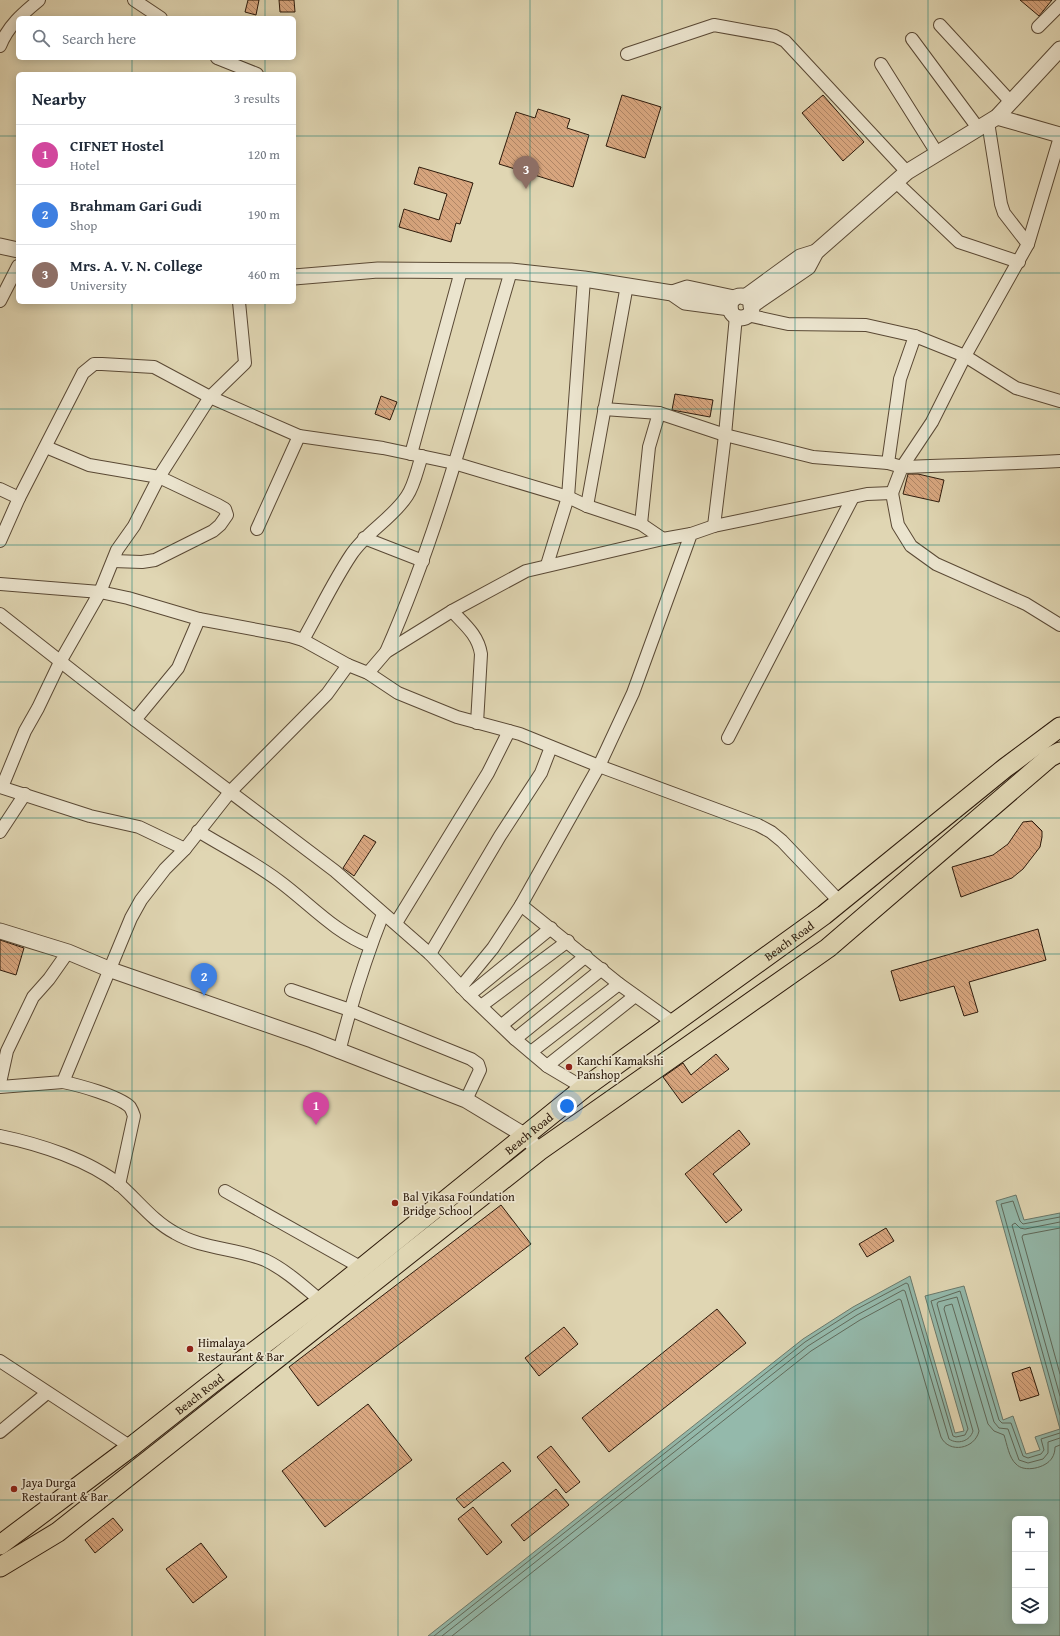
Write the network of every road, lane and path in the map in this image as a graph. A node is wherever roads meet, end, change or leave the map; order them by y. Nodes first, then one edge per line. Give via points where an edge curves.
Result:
1 (39, 0) edge
2 (134, 0) edge
3 (1060, 6) edge
4 (19, 16) edge
5 (158, 16) edge
6 (16, 19) edge
7 (940, 25) dead end
8 (1038, 27) dead end
9 (912, 39) dead end
10 (0, 46) edge
11 (1060, 49) edge
12 (627, 54) dead end
13 (222, 60) edge
14 (882, 64) dead end
15 (252, 72) edge
16 (1010, 101) junction
17 (988, 122) junction
18 (1060, 136) edge
19 (937, 153) junction
20 (901, 177) junction
21 (1028, 244) junction
22 (0, 246) edge
23 (16, 250) edge
24 (1018, 262) junction
25 (16, 270) edge
26 (461, 271) junction
27 (510, 271) junction
28 (296, 277) edge
29 (584, 278) junction
30 (627, 286) junction
31 (0, 301) edge
32 (239, 304) edge
33 (741, 307) junction
34 (915, 336) junction
35 (965, 356) junction
36 (210, 397) junction
37 (1060, 401) edge
38 (604, 409) junction
39 (659, 413) junction
40 (725, 435) junction
41 (299, 436) junction
42 (46, 446) junction
43 (416, 455) junction
44 (1060, 461) edge
45 (454, 463) junction
46 (888, 463) junction
47 (902, 467) junction
48 (159, 477) junction
49 (0, 489) edge
50 (892, 493) junction
51 (568, 497) junction
52 (853, 497) junction
53 (19, 498) junction
54 (588, 506) junction
55 (641, 524) junction
56 (714, 526) junction
57 (257, 529) dead end
58 (690, 534) junction
59 (364, 538) junction
60 (662, 539) junction
61 (0, 541) edge
62 (113, 561) junction
63 (423, 561) junction
64 (547, 565) junction
65 (0, 584) edge
66 (100, 592) junction
67 (452, 611) junction
68 (0, 614) edge
69 (199, 619) junction
70 (1060, 625) edge
71 (303, 640) junction
72 (386, 652) junction
73 (60, 662) junction
74 (348, 665) junction
75 (368, 673) junction
76 (135, 720) junction
77 (477, 723) junction
78 (1060, 727) edge
79 (509, 731) junction
80 (728, 738) dead end
81 (551, 747) junction
82 (1060, 752) edge
83 (599, 766) junction
84 (1, 787) edge
85 (230, 792) junction
86 (25, 794) junction
87 (198, 831) junction
88 (0, 832) edge
89 (185, 849) junction
90 (840, 902) junction
91 (521, 905) junction
92 (383, 914) junction
93 (396, 924) junction
94 (551, 928) junction
95 (0, 931) edge
96 (568, 941) junction
97 (370, 946) junction
98 (68, 952) junction
99 (430, 954) junction
100 (586, 956) junction
101 (602, 969) junction
102 (111, 970) junction
103 (619, 984) junction
104 (291, 990) dead end
105 (465, 991) junction
106 (635, 996) junction
107 (481, 1006) junction
108 (350, 1010) junction
109 (675, 1024) junction
110 (502, 1025) junction
111 (515, 1039) junction
112 (339, 1052) junction
113 (531, 1052) junction
114 (547, 1066) junction
115 (63, 1082) junction
116 (0, 1083) edge
117 (0, 1087) edge
118 (584, 1088) junction
119 (466, 1100) junction
120 (524, 1135) junction
121 (0, 1136) edge
122 (539, 1151) junction
123 (119, 1185) junction
124 (225, 1190) dead end
125 (362, 1268) junction
126 (322, 1301) junction
127 (0, 1361) edge
128 (47, 1393) junction
129 (166, 1418) junction
130 (0, 1432) edge
131 (180, 1435) junction
132 (131, 1447) junction
133 (0, 1545) edge
134 (0, 1567) edge

1 - 4 street
2 - 5 street
3 - 8 street
6 - 10 street
7 - 16 street
9 - 17 street
11 - 16 street
12 - 20 street via 714,25 775,36 786,41
13 - 15 street
14 - 19 street
16 - 17 street
17 - 18 street
17 - 19 street
17 - 21 street via 1001,204 1004,213
18 - 21 street
19 - 20 street
20 - 24 street via 959,242
20 - 33 street via 816,252 808,267
21 - 24 street
22 - 23 street
24 - 35 street
25 - 31 street
26 - 27 street
26 - 28 street via 378,270
26 - 43 street
27 - 29 street
27 - 45 street
29 - 30 street
29 - 51 street
30 - 33 street via 672,293 685,302
30 - 38 street
32 - 36 street via 245,363
33 - 34 street via 788,324 866,325
33 - 40 street
34 - 35 street
34 - 46 street via 900,379
35 - 37 street via 1016,388
35 - 47 street via 932,422
36 - 41 street
36 - 42 street via 154,367 94,364 83,373
36 - 48 street
38 - 39 street
38 - 54 street
39 - 40 street
39 - 55 street via 650,447
40 - 46 street via 813,457
40 - 56 street
41 - 43 street
41 - 57 street
42 - 48 street via 89,465
42 - 53 street
43 - 45 street
43 - 59 street via 412,488 394,512
44 - 47 street
45 - 51 street
45 - 63 street
46 - 47 street
47 - 50 street
48 - 62 street
48 - 62 street via 218,505 225,509 227,515 213,531 155,560
49 - 53 street
50 - 52 street
50 - 70 street via 898,526 911,546 936,564 1026,604
51 - 54 street
51 - 64 street
52 - 56 street
52 - 80 street
53 - 61 street
54 - 55 street
55 - 60 street
56 - 58 street
58 - 60 street
58 - 83 street via 633,693
59 - 63 street
59 - 71 street
60 - 64 street
62 - 66 street
63 - 72 street via 410,599
64 - 67 street via 526,571
65 - 66 street
66 - 69 street
66 - 73 street
67 - 72 street
67 - 77 street via 479,644 481,654
68 - 73 street
69 - 71 street
69 - 76 street via 178,668
71 - 74 street
72 - 75 street
73 - 76 street
73 - 84 street via 25,730
74 - 75 street
74 - 85 street via 327,694
75 - 77 street via 398,693
76 - 85 street
77 - 79 street
78 - 90 main road, Beach Road via 1005,768
79 - 81 street
79 - 93 street via 488,773
81 - 83 street
81 - 99 street via 541,773 500,836
82 - 122 main road, Beach Road via 1050,757 828,948
83 - 90 street via 771,832
83 - 91 street
84 - 86 street
85 - 87 street
85 - 92 street via 334,872
86 - 88 street
86 - 89 street via 90,816 139,827
87 - 89 street
87 - 97 street via 279,881 353,940
89 - 102 street via 165,869 142,900 131,918
90 - 109 main road, Beach Road
91 - 94 street
91 - 105 street
92 - 93 street
92 - 97 street
93 - 99 street
94 - 96 street
94 - 105 street
95 - 98 street
96 - 100 street
96 - 107 street
97 - 108 street
98 - 102 street
98 - 116 street via 33,997 7,1051
99 - 105 street
100 - 101 street
100 - 110 street
101 - 103 street
101 - 111 street
102 - 112 street
102 - 115 street
103 - 106 street
103 - 113 street
104 - 108 street
105 - 107 street
106 - 109 street
106 - 114 street
107 - 110 street
108 - 112 street
108 - 119 street via 478,1064 480,1070
109 - 118 main road, Beach Road
110 - 111 street
111 - 113 street
112 - 119 street
113 - 114 street
114 - 118 street
115 - 117 street
115 - 123 street via 84,1086 131,1108 134,1116
118 - 120 main road, Beach Road
119 - 120 street
120 - 122 street
120 - 125 main road, Beach Road
121 - 123 street via 35,1143 98,1170
122 - 131 main road, Beach Road
123 - 126 street via 173,1233 187,1240 264,1260 280,1268
124 - 125 street
125 - 126 main road, Beach Road
126 - 129 main road, Beach Road
127 - 128 street
128 - 130 street
128 - 132 street
129 - 131 main road
129 - 132 main road, Beach Road
131 - 134 main road, Beach Road via 58,1532
132 - 133 main road, Beach Road

